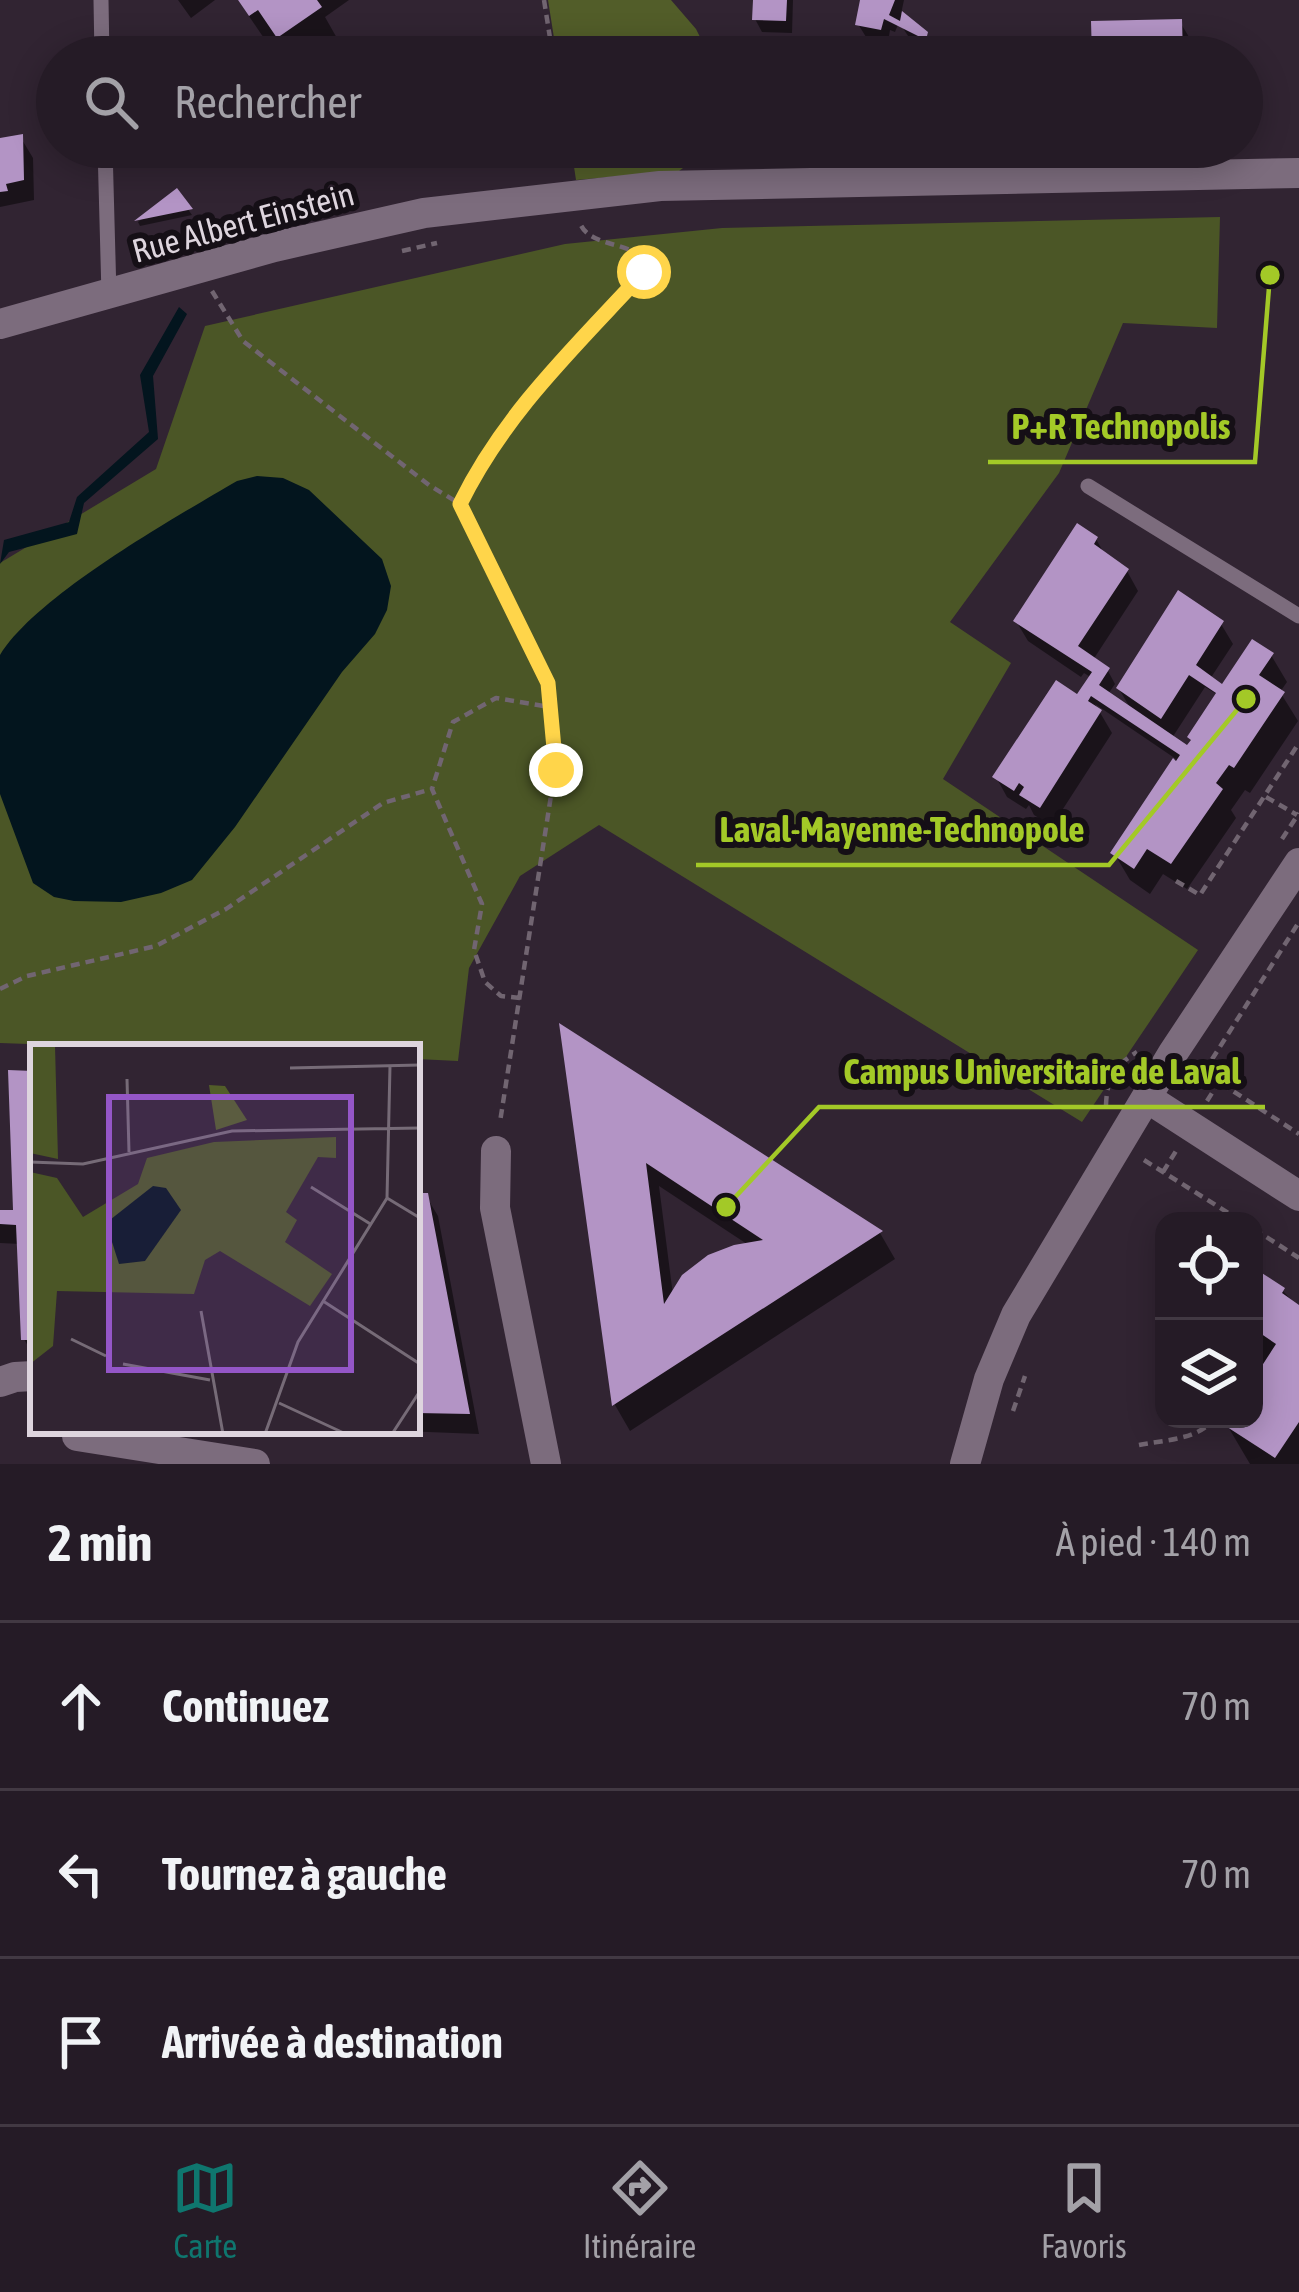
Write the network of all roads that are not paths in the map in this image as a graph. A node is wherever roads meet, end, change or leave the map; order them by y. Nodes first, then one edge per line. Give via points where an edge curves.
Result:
1 (101, 0) edge
2 (102, 36) edge
3 (106, 168) edge
4 (1299, 173) edge
5 (109, 295) junction
6 (0, 324) edge
7 (1088, 486) dead end
8 (1299, 616) edge
9 (1299, 863) edge
10 (1147, 1098) junction
11 (496, 1151) road end
12 (1299, 1196) edge
13 (30, 1377) edge
14 (0, 1382) edge
15 (73, 1443) edge
16 (255, 1464) edge
17 (546, 1464) edge
18 (965, 1464) edge

1 - 2 lane
3 - 5 lane
4 - 5 street, Rue Albert Einstein via 723,184 578,196 424,213
5 - 6 street, Rue Albert Einstein
7 - 8 lane
9 - 10 street
10 - 12 street
10 - 18 street via 1016,1315
11 - 17 street via 495,1208
13 - 14 street
15 - 16 street

